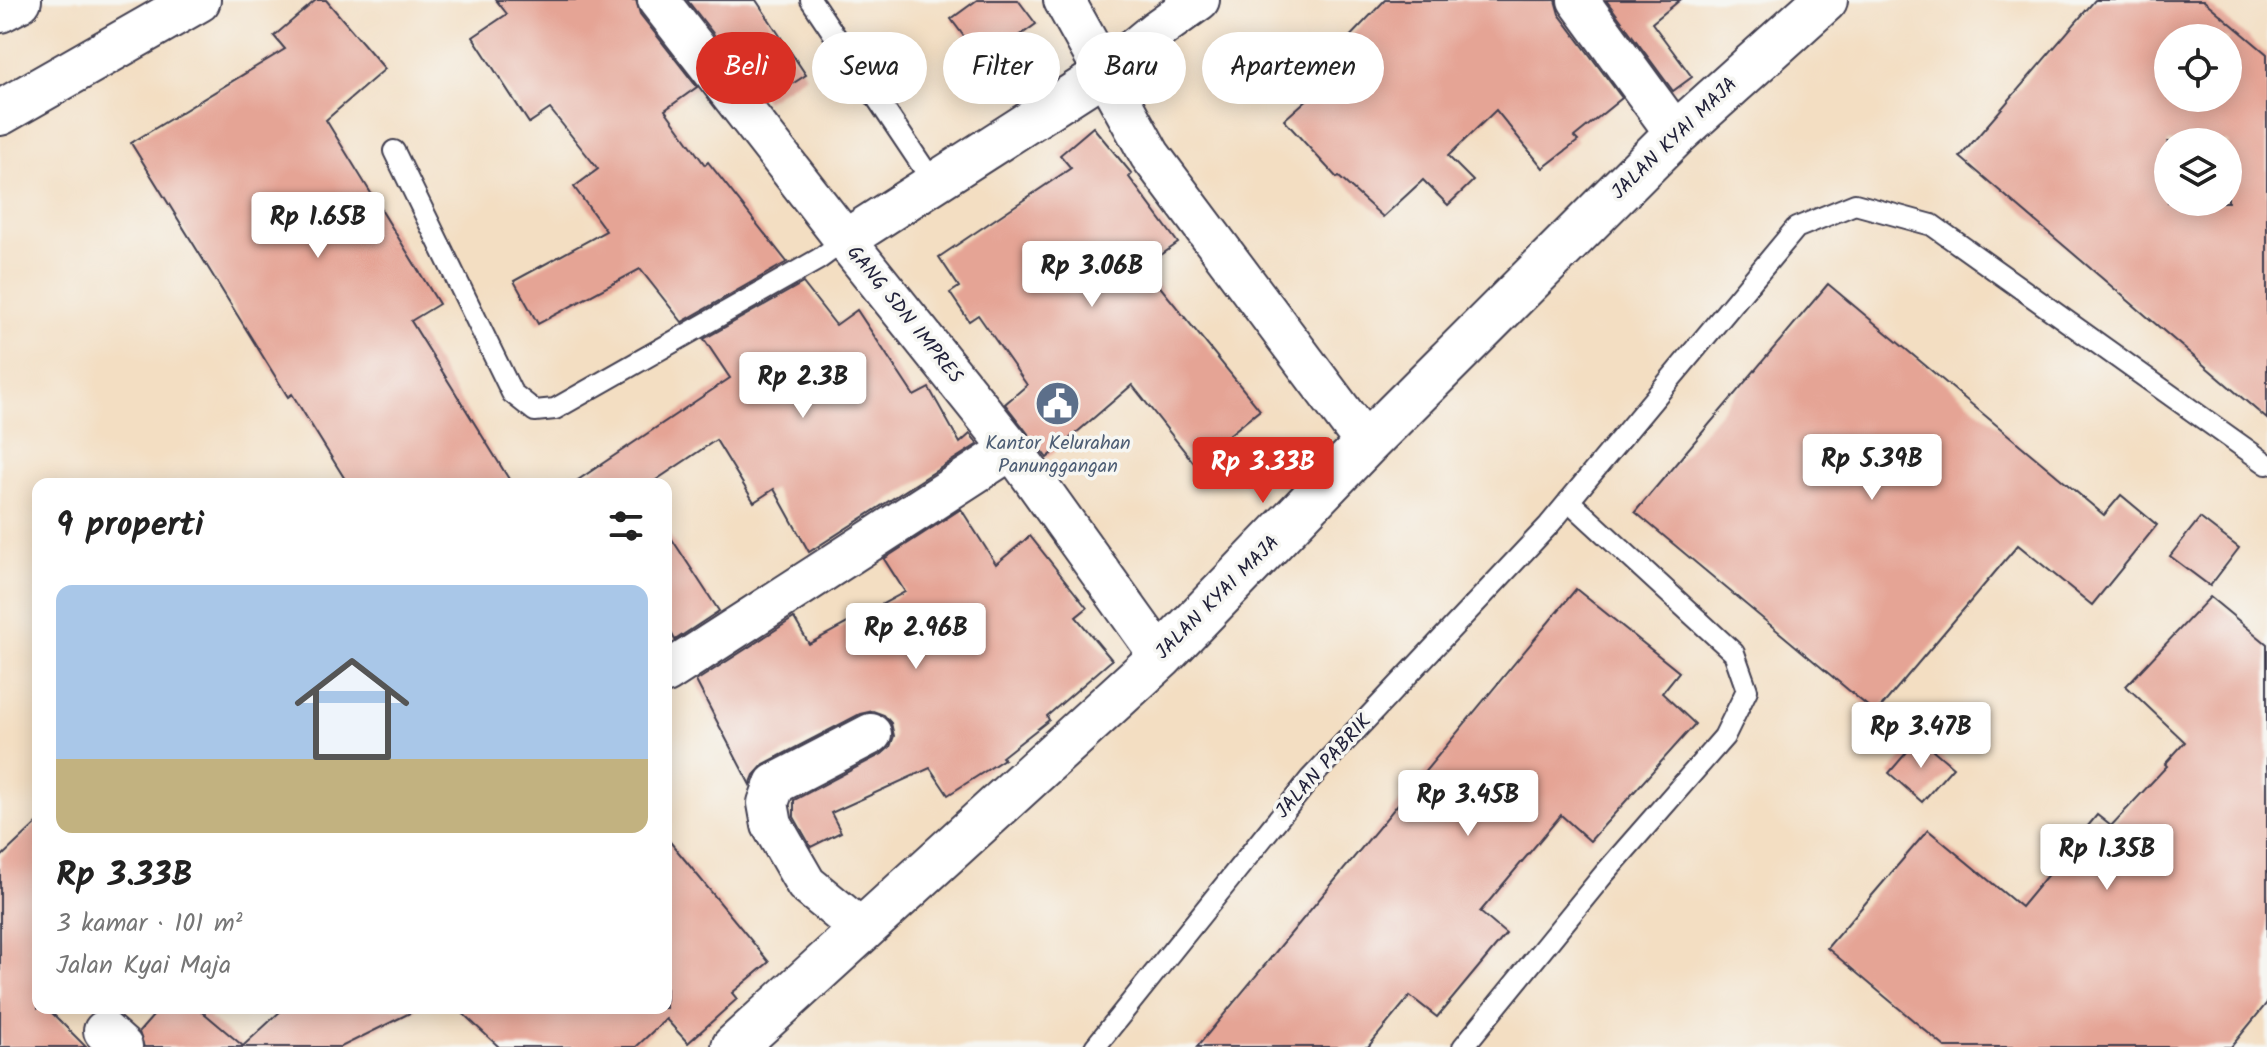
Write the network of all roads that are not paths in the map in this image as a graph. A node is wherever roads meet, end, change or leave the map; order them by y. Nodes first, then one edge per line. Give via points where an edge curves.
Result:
1 (19, 0) edge
2 (198, 0) edge
3 (658, 0) edge
4 (811, 0) edge
5 (1064, 0) edge
6 (1199, 0) edge
7 (1578, 0) edge
8 (1825, 0) edge
9 (0, 10) edge
10 (1082, 32) edge
11 (1155, 32) edge
12 (1076, 91) edge
13 (1122, 104) edge
14 (0, 113) edge
15 (1676, 134) junction
16 (394, 151) dead end
17 (933, 182) junction
18 (845, 240) junction
19 (1366, 444) junction
20 (1012, 449) junction
21 (2267, 464) edge
22 (1569, 501) junction
23 (1161, 657) junction
24 (672, 669) edge
25 (871, 734) dead end
26 (862, 930) junction
27 (734, 1047) edge
28 (1095, 1047) edge
29 (1463, 1047) edge

1 - 9 main road
2 - 14 main road
3 - 18 street
4 - 17 lane
5 - 10 street
6 - 11 street, GANG SDN IMPRES
7 - 15 street
8 - 15 main road, JALAN KYAI MAJA
12 - 17 street, GANG SDN IMPRES
13 - 19 street via 1150,155
15 - 19 main road, JALAN KYAI MAJA
16 - 18 lane via 512,393 535,411 555,409
17 - 18 street, GANG SDN IMPRES
18 - 20 street, GANG SDN IMPRES
19 - 23 main road, JALAN KYAI MAJA
20 - 23 street, GANG SDN IMPRES
20 - 24 street
21 - 22 lane, JALAN PABRIK via 1932,225 1855,204 1796,228
22 - 28 lane, JALAN PABRIK via 1310,779
22 - 29 lane via 1734,653 1747,690 1724,737
23 - 26 main road, JALAN KYAI MAJA
25 - 26 street via 775,784 768,803 772,825 806,884
26 - 27 main road, JALAN KYAI MAJA

